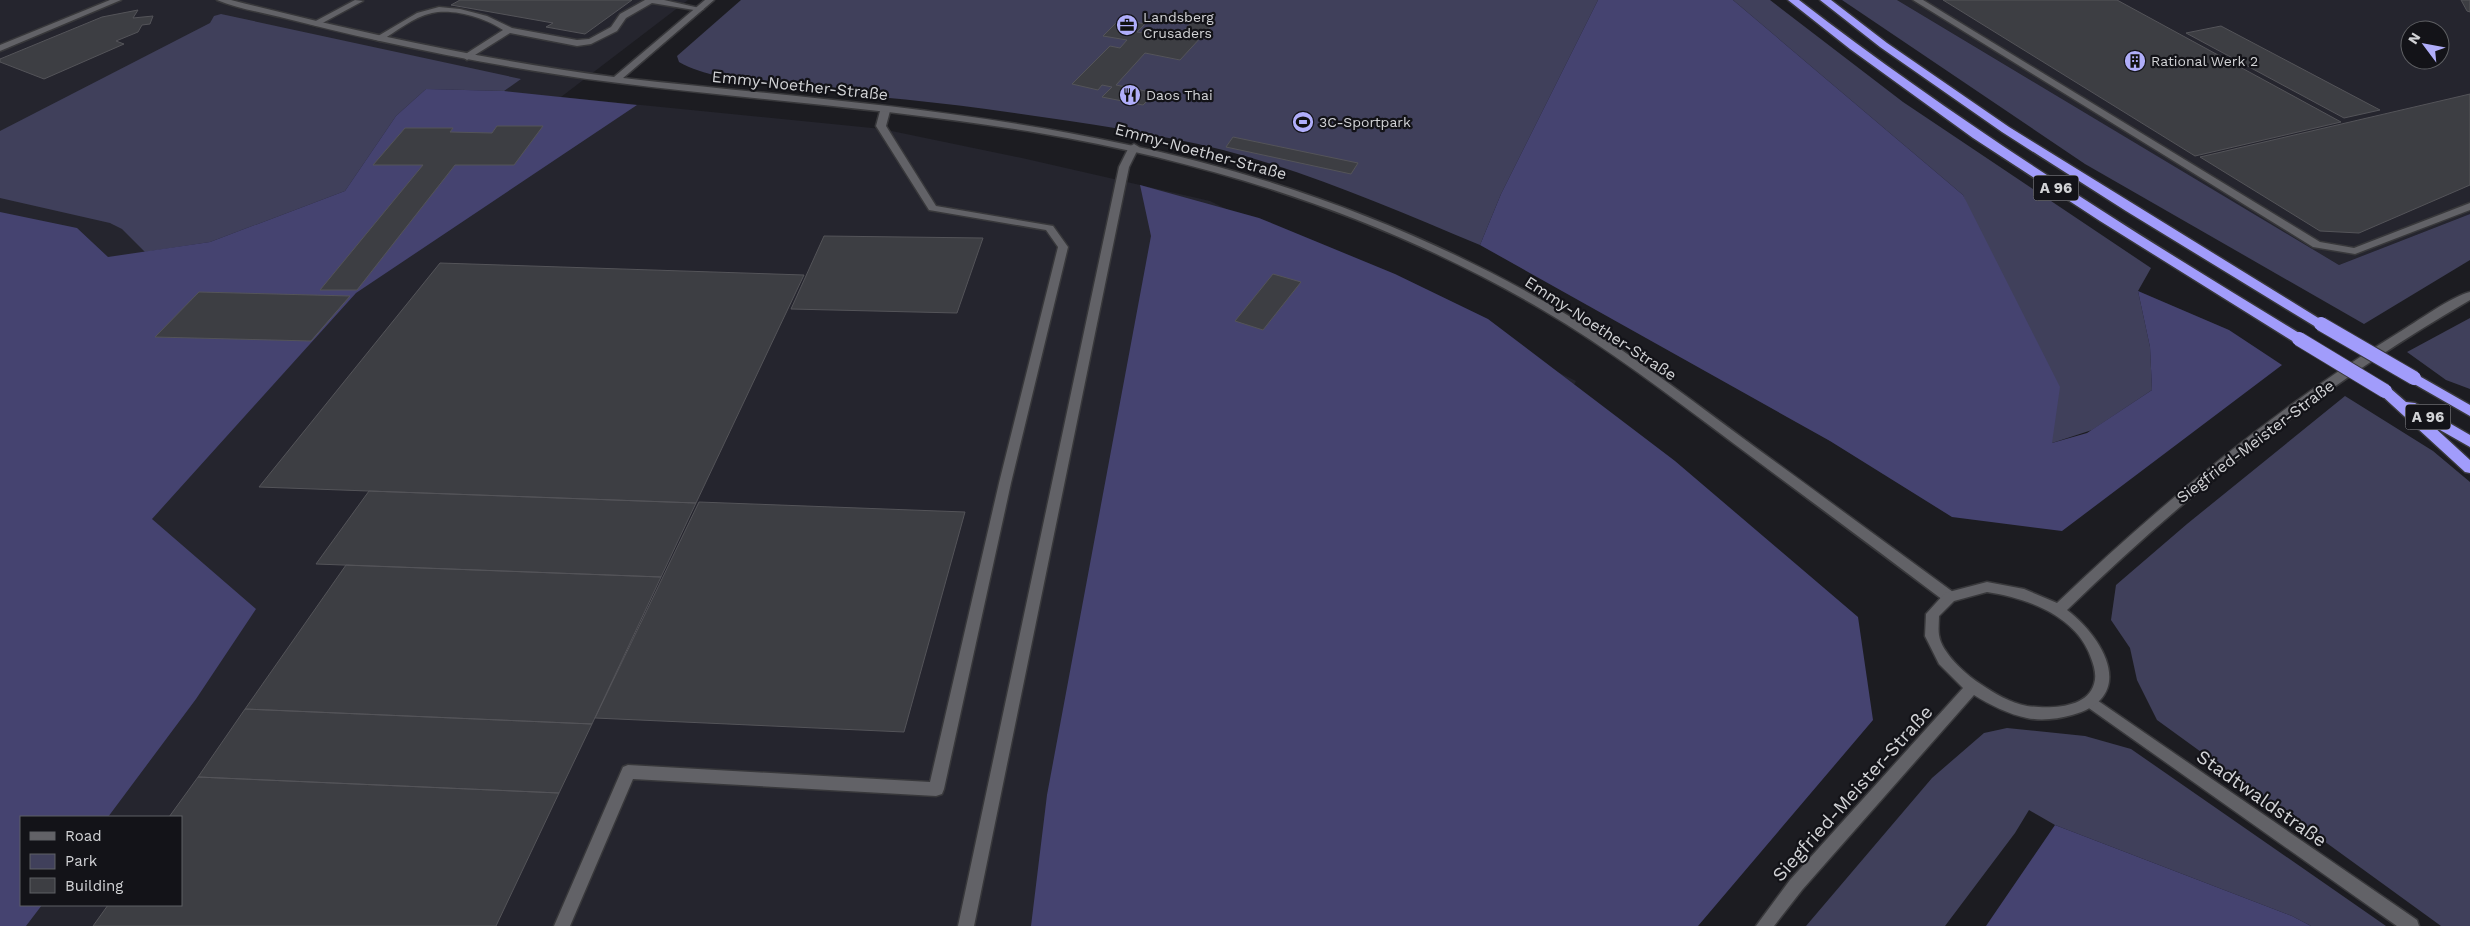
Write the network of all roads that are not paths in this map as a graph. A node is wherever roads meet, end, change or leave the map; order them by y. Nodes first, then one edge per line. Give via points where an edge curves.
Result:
1 (117, 0) edge
2 (221, 0) edge
3 (358, 0) edge
4 (449, 0) edge
5 (651, 0) edge
6 (710, 0) edge
7 (1793, 0) edge
8 (1825, 0) edge
9 (1917, 0) edge
10 (432, 9) junction
11 (700, 9) junction
12 (314, 24) junction
13 (509, 30) junction
14 (377, 39) junction
15 (0, 48) edge
16 (467, 57) junction
17 (616, 80) junction
18 (886, 110) junction
19 (1134, 147) junction
20 (2470, 206) edge
21 (2470, 295) edge
22 (2414, 378) junction
23 (2385, 391) junction
24 (2470, 399) edge
25 (2470, 411) edge
26 (2470, 442) edge
27 (2470, 468) edge
28 (1948, 596) junction
29 (2058, 610) junction
30 (1972, 688) junction
31 (2091, 702) junction
32 (562, 926) edge
33 (966, 926) edge
34 (1764, 926) edge
35 (2411, 926) edge

1 - 15 street
2 - 12 street, Emmy-Noether-Straße
3 - 12 street
4 - 10 street
5 - 11 street
5 - 13 street via 623,16 614,29 591,41 577,43
6 - 11 street
7 - 23 highway, A 96, bridge via 1968,130 2065,194
8 - 22 highway, A 96, bridge via 1997,124
9 - 20 street via 2317,245 2355,251
10 - 13 street via 490,19
10 - 14 street
11 - 17 street
12 - 14 street, Emmy-Noether-Straße
13 - 16 street
14 - 16 street, Emmy-Noether-Straße
16 - 17 street, Emmy-Noether-Straße
17 - 18 street, Emmy-Noether-Straße
18 - 19 street, Emmy-Noether-Straße via 1002,124
18 - 32 street via 881,126 933,208 1049,228 1062,247 936,789 628,772
19 - 28 street, Emmy-Noether-Straße via 1288,191 1384,228 1463,263 1545,306 1628,360
19 - 33 street via 1124,166
21 - 29 street, Siegfried-Meister-Straße via 2396,338 2243,446 2161,513
22 - 24 highway
22 - 25 highway, A 96
23 - 26 highway, A 96
23 - 27 highway
28 - 29 street via 1965,589 2010,590
28 - 30 street via 1936,607 1930,622 1932,639 1941,657
29 - 31 street via 2080,627 2096,647 2103,668 2102,687
30 - 31 street via 2002,704 2028,712 2052,714 2074,711
30 - 34 street, Siegfried-Meister-Straße via 1796,885
31 - 35 street, Stadtwaldstraße

